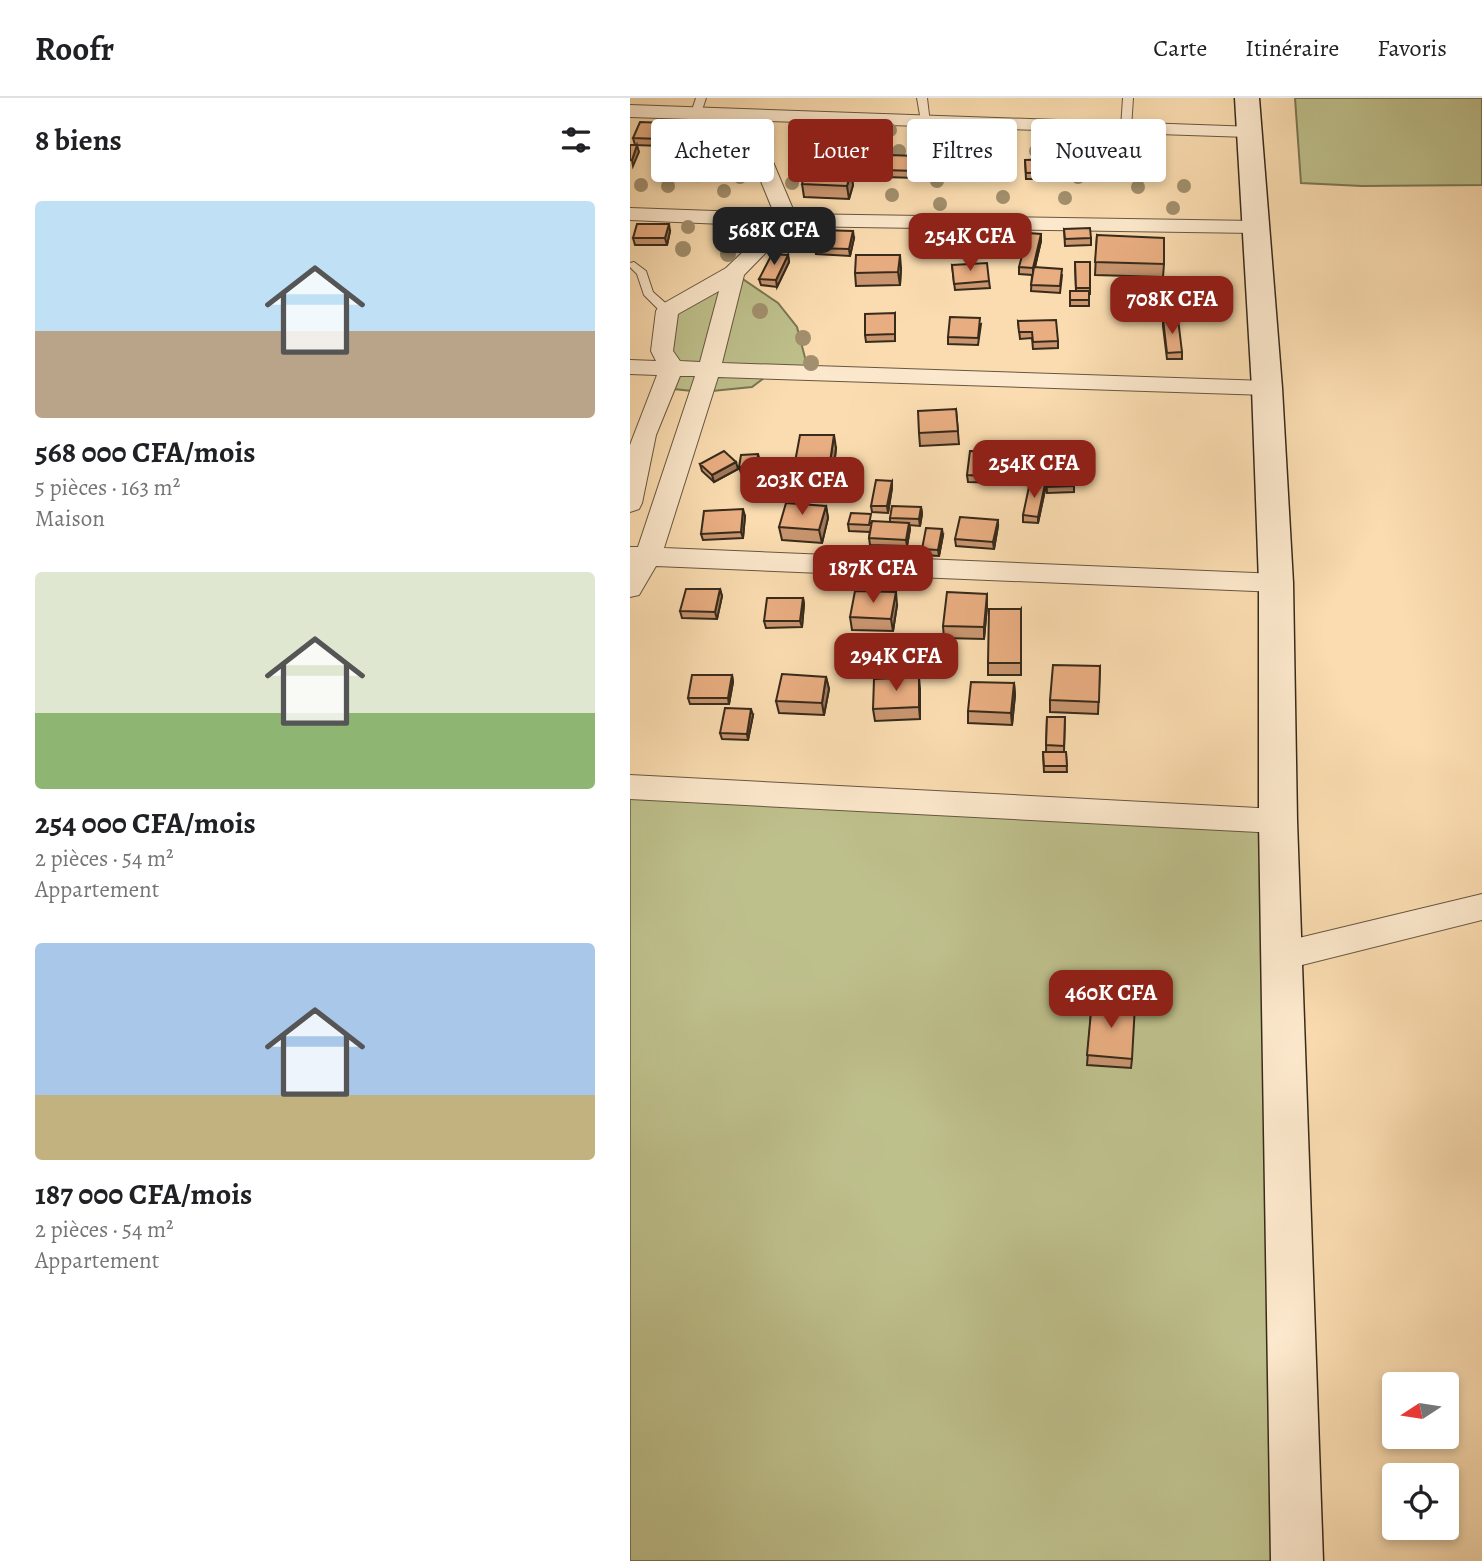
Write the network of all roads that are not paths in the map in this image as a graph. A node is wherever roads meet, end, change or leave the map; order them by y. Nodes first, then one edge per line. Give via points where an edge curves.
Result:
1 (922, 98) edge
2 (1128, 98) edge
3 (699, 106) edge
4 (630, 111) edge
5 (759, 114) junction
6 (1247, 115) edge
7 (926, 119) edge
8 (1127, 119) edge
9 (907, 120) edge
10 (1166, 124) edge
11 (630, 214) edge
12 (788, 220) junction
13 (1255, 227) junction
14 (634, 265) dead end
15 (734, 273) junction
16 (667, 311) junction
17 (630, 367) edge
18 (672, 368) junction
19 (709, 370) junction
20 (1267, 388) junction
21 (630, 503) edge
22 (639, 557) edge
23 (1276, 583) junction
24 (630, 588) edge
25 (630, 787) edge
26 (1278, 821) junction
27 (1482, 907) edge
28 (1282, 956) junction
29 (1297, 1561) edge

1 - 7 lane
2 - 8 lane
3 - 4 street
3 - 5 street
5 - 9 street
5 - 12 street via 763,162
6 - 10 street
6 - 13 main road
11 - 12 street
12 - 13 street
12 - 15 street
13 - 20 main road
14 - 16 lane via 642,273 648,293
15 - 16 street
15 - 19 street
16 - 18 street via 662,351
17 - 18 street
18 - 19 street
18 - 21 street via 644,435
19 - 20 street
19 - 22 street
20 - 23 main road
22 - 23 street
22 - 24 street
23 - 26 main road
25 - 26 street
26 - 28 main road
27 - 28 street
28 - 29 main road

